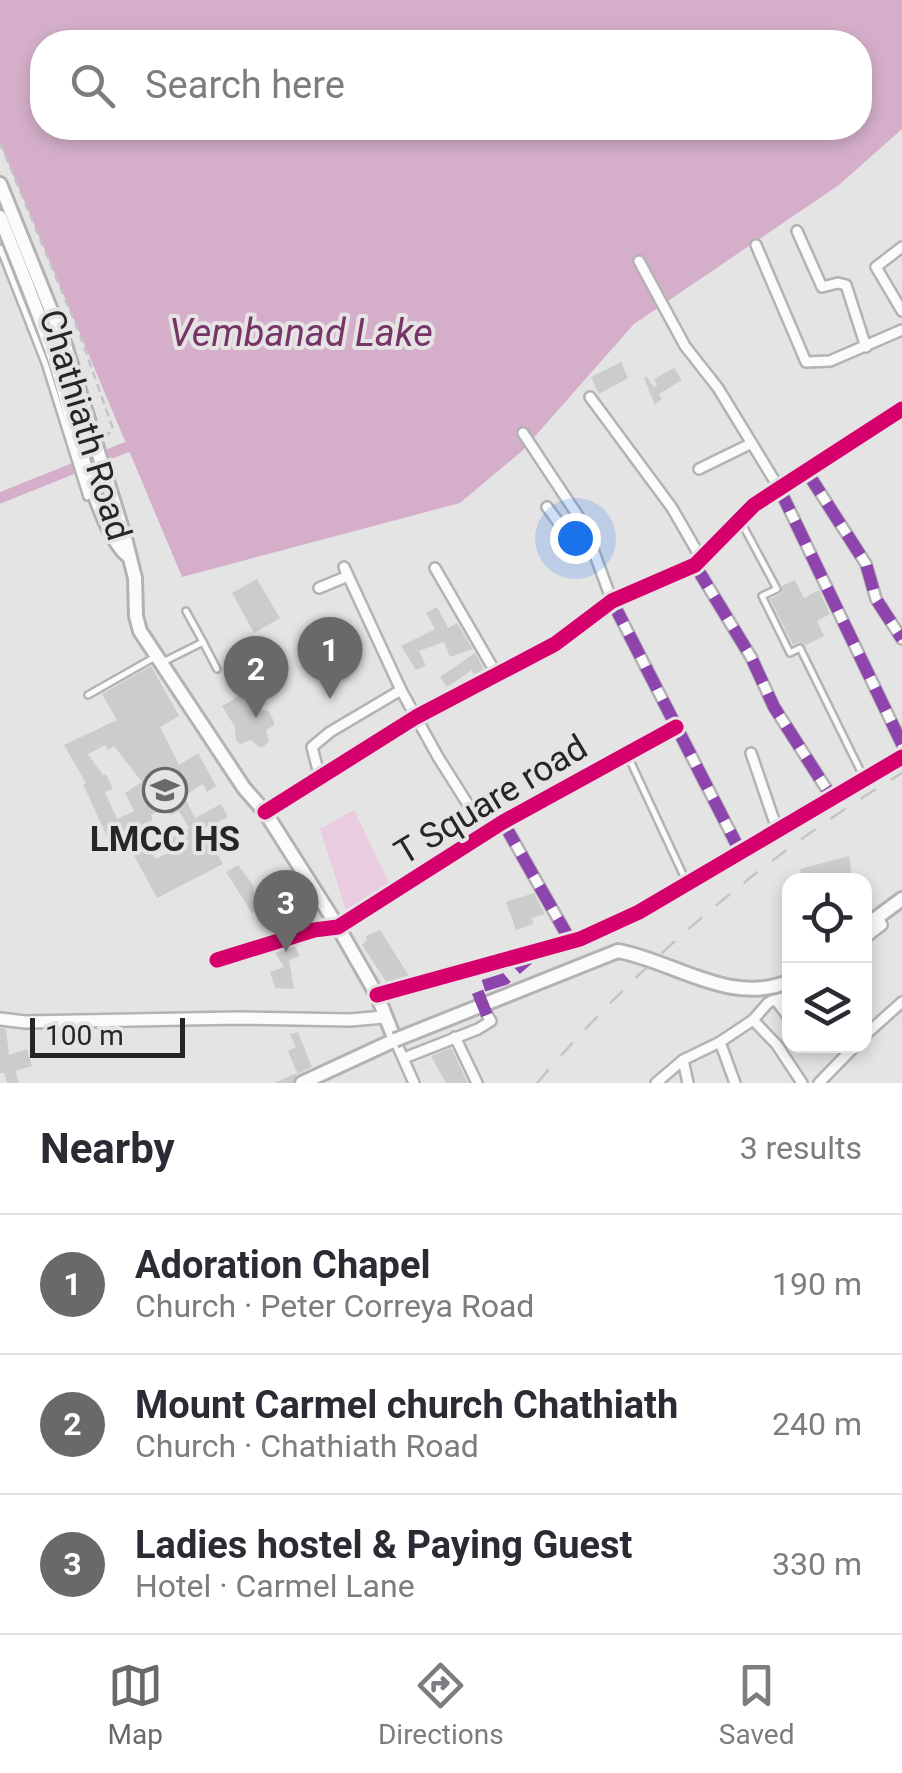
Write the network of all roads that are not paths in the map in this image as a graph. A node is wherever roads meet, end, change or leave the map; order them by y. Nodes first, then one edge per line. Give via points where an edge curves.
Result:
1 (0, 184) edge
2 (0, 217) edge
3 (797, 231) dead end
4 (756, 245) dead end
5 (4, 246) edge
6 (902, 247) edge
7 (639, 261) dead end
8 (901, 307) edge
9 (902, 330) edge
10 (866, 347) junction
11 (590, 397) dead end
12 (902, 409) edge
13 (523, 433) dead end
14 (750, 444) junction
15 (81, 446) junction
16 (700, 468) dead end
17 (807, 472) junction
18 (91, 478) junction
19 (779, 488) junction
20 (97, 493) junction
21 (547, 507) dead end
22 (740, 520) junction
23 (592, 550) junction
24 (698, 563) junction
25 (436, 568) dead end
26 (319, 588) dead end
27 (612, 602) junction
28 (186, 611) dead end
29 (902, 639) edge
30 (202, 642) junction
31 (160, 659) junction
32 (217, 668) dead end
33 (497, 675) junction
34 (402, 690) junction
35 (88, 694) dead end
36 (416, 717) junction
37 (676, 727) junction
38 (902, 744) edge
39 (751, 753) dead end
40 (627, 754) junction
41 (902, 758) edge
42 (320, 778) junction
43 (864, 778) junction
44 (831, 796) junction
45 (264, 812) junction
46 (503, 822) junction
47 (777, 829) junction
48 (486, 833) junction
49 (740, 851) junction
50 (687, 883) junction
51 (901, 902) edge
52 (872, 921) edge
53 (338, 928) junction
54 (570, 942) junction
55 (217, 960) dead end
56 (782, 984) edge
57 (377, 995) junction
58 (782, 996) edge
59 (775, 999) junction
60 (902, 1002) edge
61 (782, 1008) edge
62 (488, 1015) dead end
63 (384, 1017) junction
64 (0, 1019) edge
65 (753, 1020) junction
66 (872, 1026) edge
67 (455, 1037) junction
68 (395, 1040) junction
69 (720, 1042) junction
70 (848, 1053) edge
71 (404, 1058) junction
72 (683, 1060) junction
73 (302, 1083) edge
74 (414, 1083) edge
75 (477, 1083) edge
76 (656, 1083) edge
77 (688, 1083) edge
78 (734, 1083) edge
79 (802, 1083) edge
80 (819, 1083) edge

1 - 15 main road, Chathiath Road via 64,344
2 - 5 main road, Chathiath Road
3 - 10 street via 822,288 846,285
4 - 10 street via 806,362
5 - 15 main road, Chathiath Road
6 - 8 street via 876,267
7 - 14 street via 684,346
9 - 10 street
11 - 24 street via 672,508
12 - 17 street
13 - 23 street via 584,525
14 - 16 street
14 - 19 street
15 - 18 main road, Chathiath Road
15 - 18 lane
17 - 19 street
17 - 29 street via 866,564 876,599
18 - 20 main road, Chathiath Road
18 - 20 lane
19 - 22 street
19 - 38 street
20 - 31 main road, Chathiath Road via 126,542 140,631
21 - 23 street via 576,546
22 - 24 street
22 - 43 lane via 776,589 762,596 790,653 800,648
23 - 27 street
24 - 27 street
24 - 44 street
25 - 33 street
26 - 34 street via 346,572
27 - 33 street
27 - 37 street
28 - 30 lane
30 - 31 lane
30 - 32 lane
31 - 35 lane
31 - 45 main road
33 - 36 street
34 - 36 street
34 - 42 street via 312,746
36 - 42 street
36 - 48 street
37 - 40 street, T Square road
37 - 49 street
39 - 47 street
40 - 46 street, T Square road
40 - 50 lane
41 - 43 street
42 - 45 street
43 - 44 street
44 - 47 street
45 - 53 main road
46 - 48 street, T Square road
46 - 54 street
47 - 49 street
48 - 53 street, T Square road
49 - 50 street
50 - 54 street
51 - 52 main road
53 - 55 street
53 - 57 main road
54 - 57 street
56 - 68 main road, bridge via 746,989 706,981 618,951
57 - 63 main road
58 - 59 street
59 - 61 street
59 - 65 street
60 - 66 street
62 - 67 street via 484,1026
63 - 64 street
63 - 68 main road
65 - 69 street
65 - 79 street
67 - 71 street
67 - 75 street
68 - 71 street
68 - 73 main road
69 - 72 street
69 - 78 street
70 - 80 street
71 - 74 street
72 - 76 street
72 - 77 street

